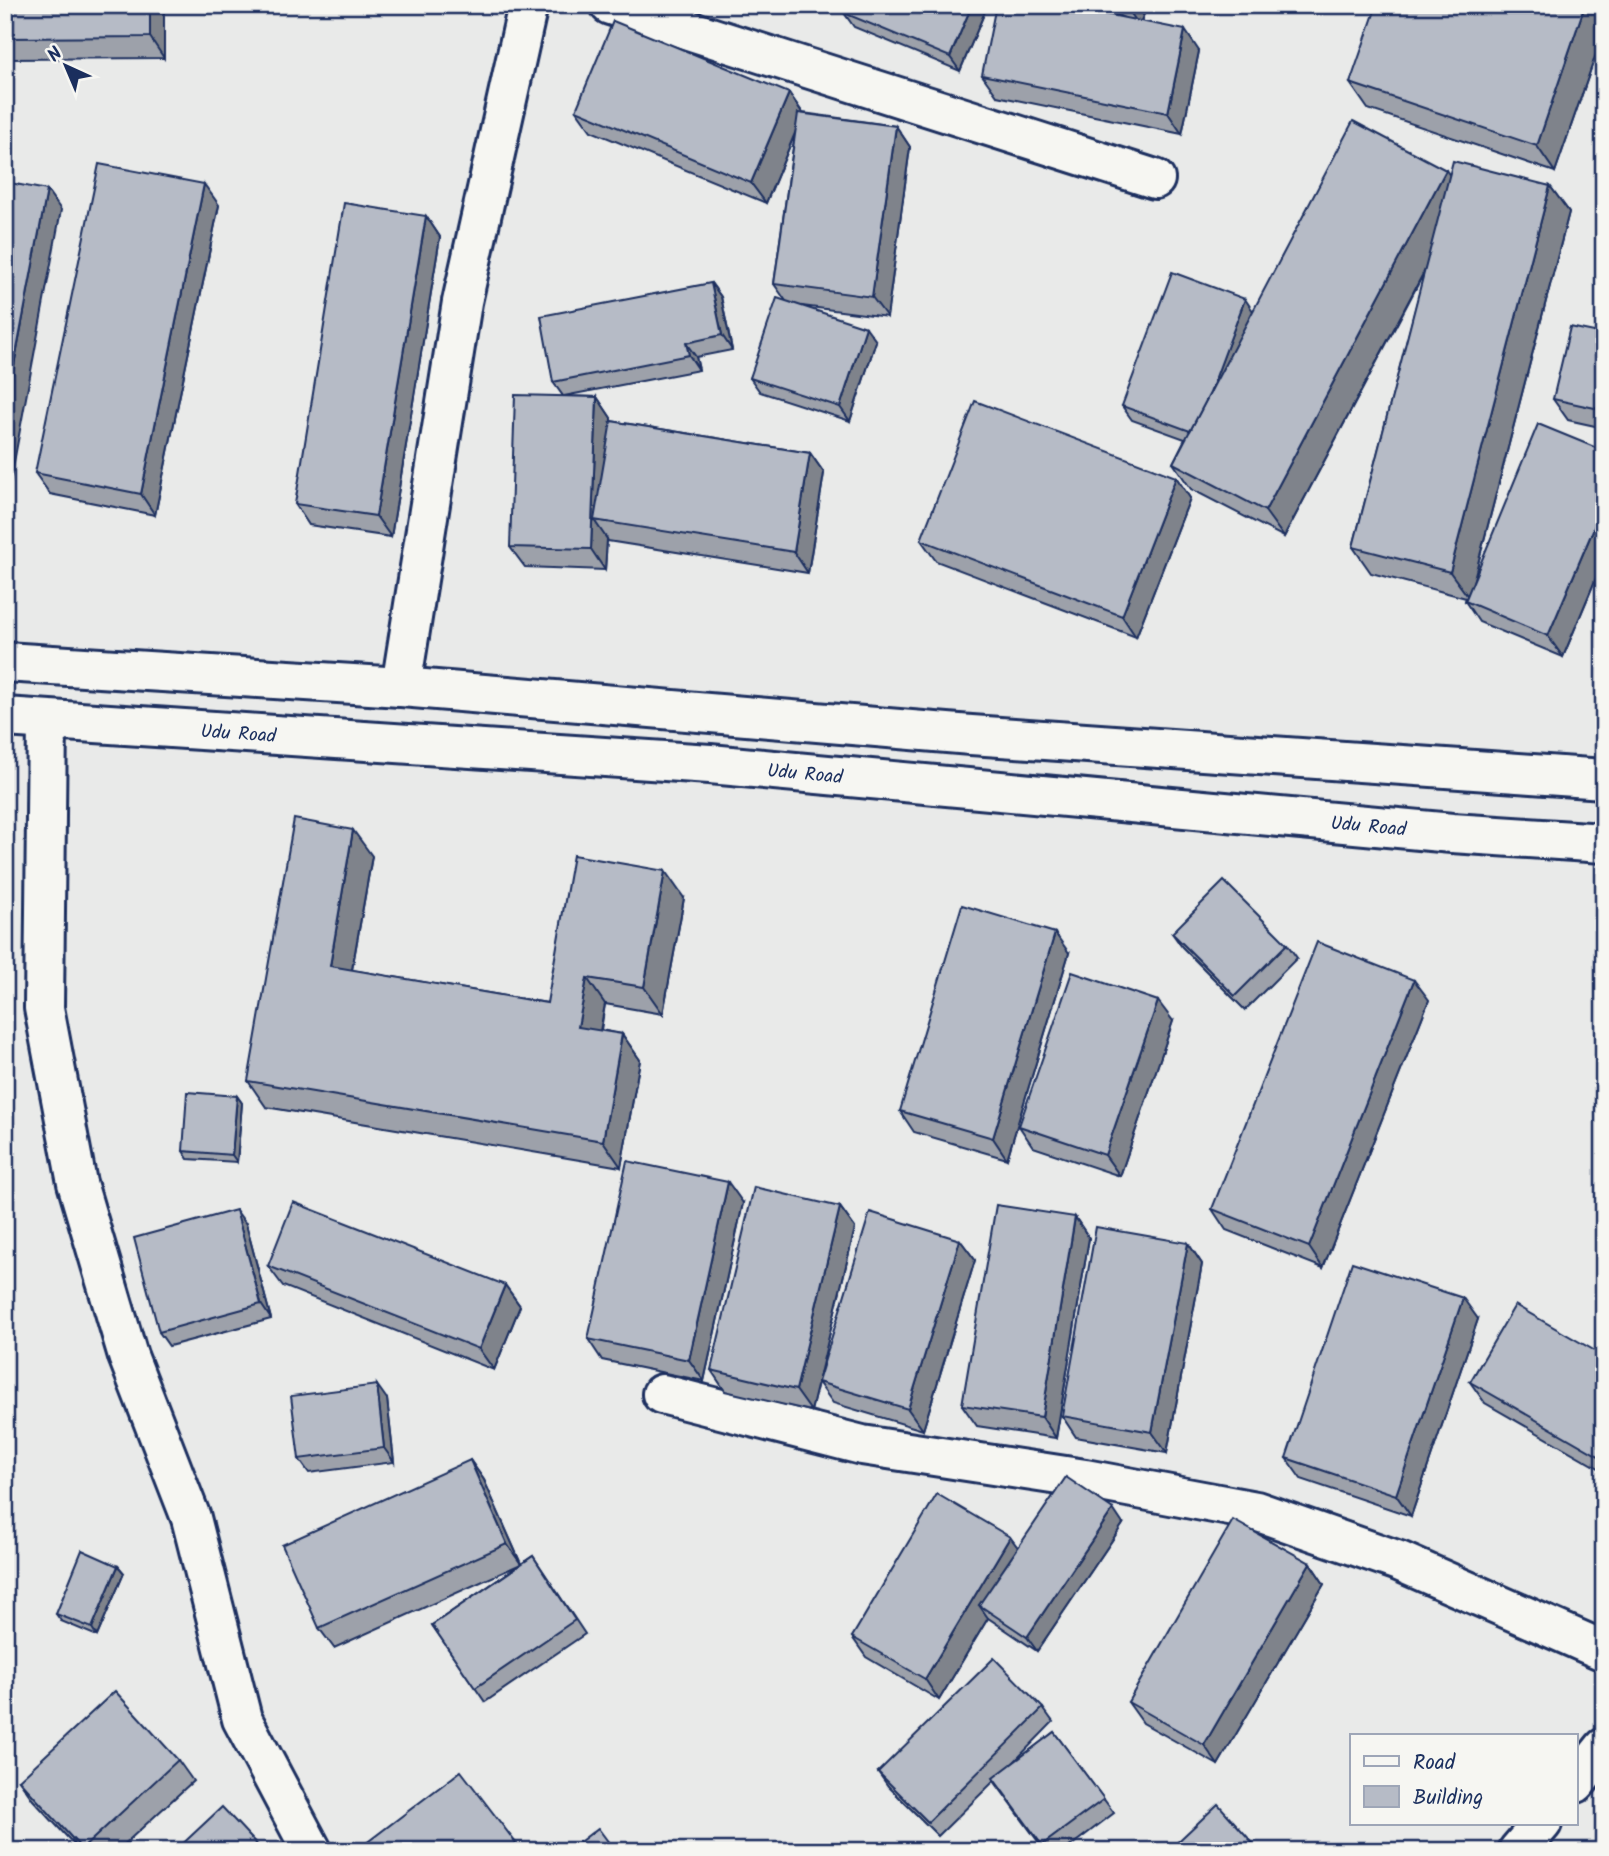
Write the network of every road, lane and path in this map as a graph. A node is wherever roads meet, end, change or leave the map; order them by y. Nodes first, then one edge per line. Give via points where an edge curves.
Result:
1 (528, 5) edge
2 (610, 5) edge
3 (1155, 180) dead end
4 (5, 662) edge
5 (401, 687) junction
6 (5, 717) edge
7 (47, 720) junction
8 (1604, 779) edge
9 (1604, 842) edge
10 (663, 1394) dead end
11 (1604, 1651) edge
12 (1604, 1748) edge
13 (1578, 1780) edge
14 (1540, 1825) edge
15 (312, 1851) edge
16 (1518, 1851) edge

1 - 5 street via 462,302
2 - 3 street
4 - 5 street
5 - 8 street via 957,734
6 - 7 street, Udu Road
7 - 9 street, Udu Road via 710,764 1452,833
7 - 15 street via 44,1008 77,1183 128,1356 191,1518 242,1719
10 - 11 street via 862,1445 1255,1511 1399,1561
12 - 13 street
14 - 16 street

